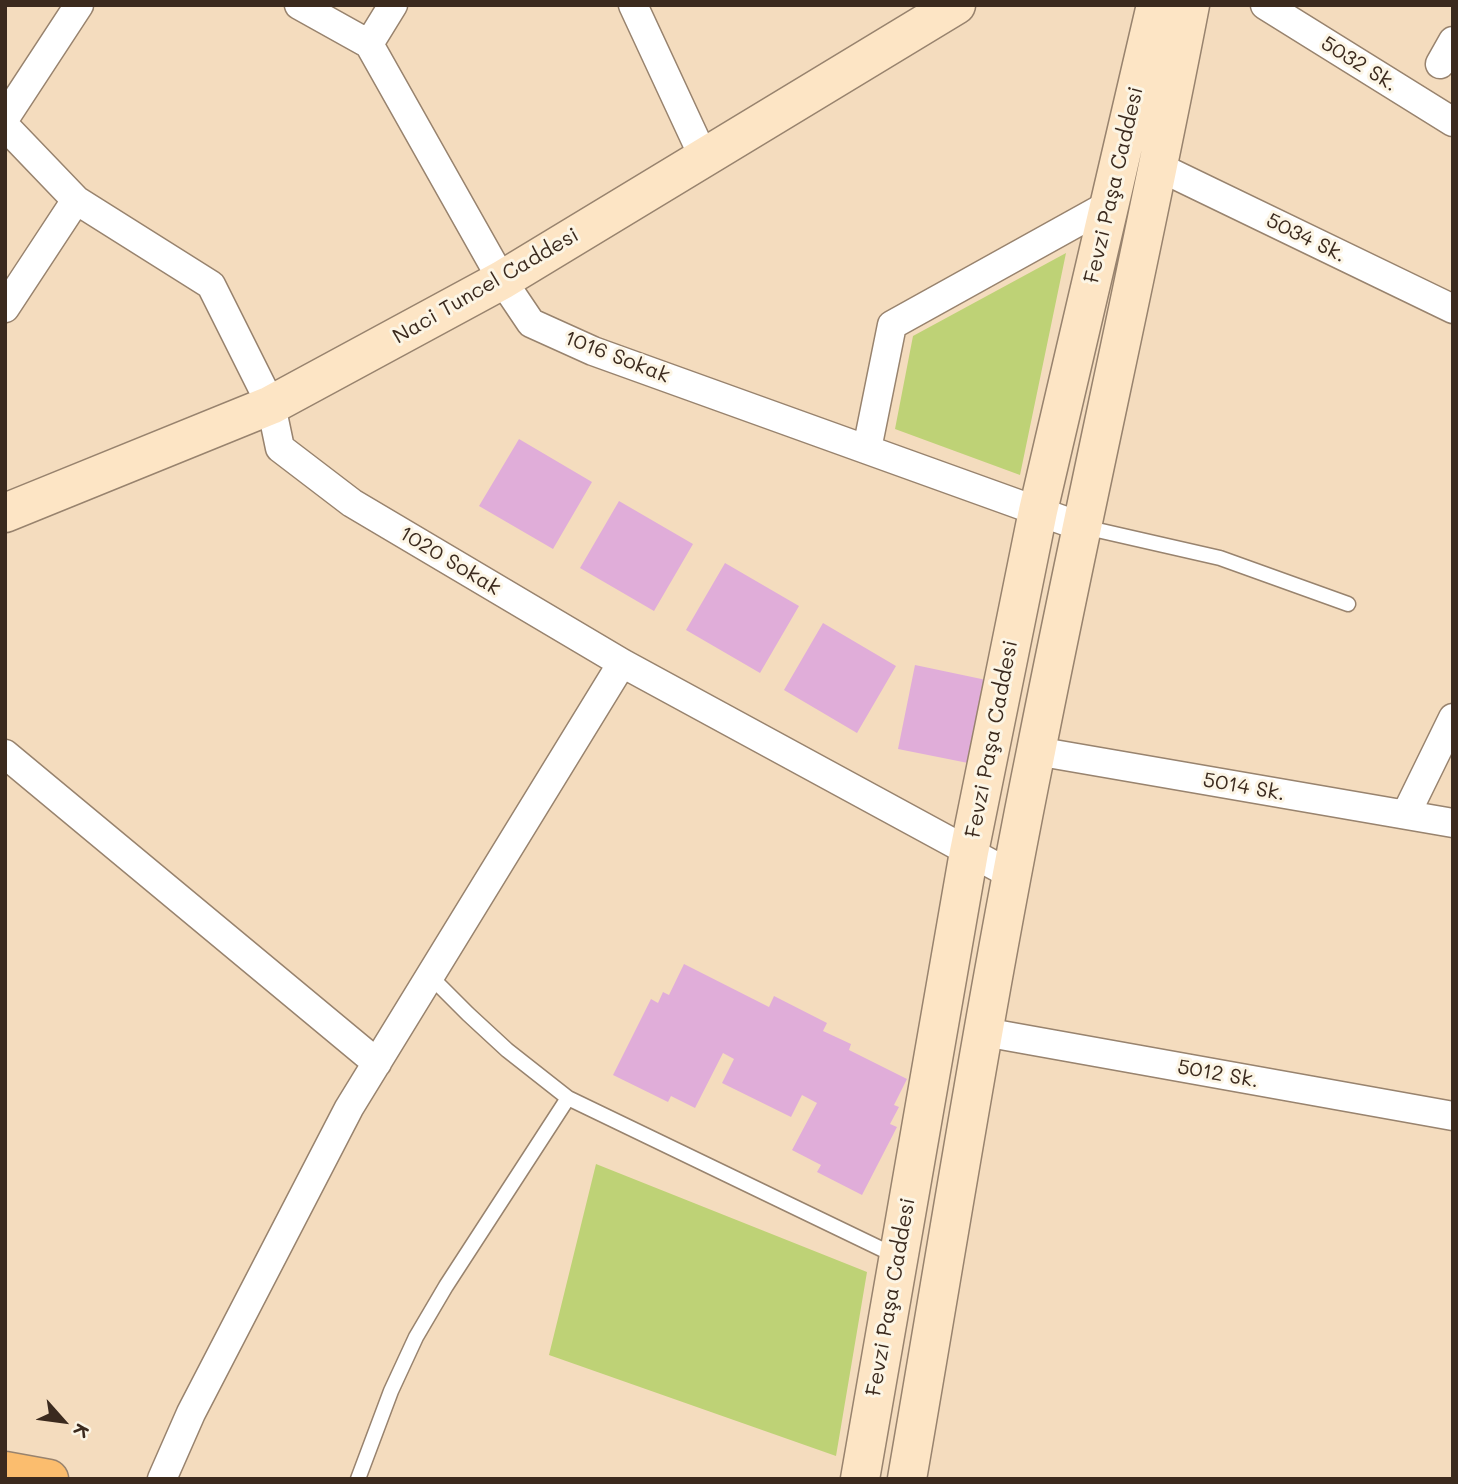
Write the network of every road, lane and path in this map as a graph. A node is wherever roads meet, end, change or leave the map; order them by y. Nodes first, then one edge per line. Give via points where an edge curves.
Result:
1 (79, 5) edge
2 (299, 5) edge
3 (393, 5) edge
4 (633, 5) edge
5 (1156, 5) edge
6 (1190, 5) edge
7 (1265, 5) edge
8 (952, 7) edge
9 (369, 44) junction
10 (5, 118) edge
11 (1453, 122) edge
12 (5, 126) edge
13 (704, 158) junction
14 (1159, 167) junction
15 (76, 200) junction
16 (1110, 204) junction
17 (502, 280) junction
18 (5, 309) edge
19 (1453, 309) edge
20 (271, 405) junction
21 (867, 449) junction
22 (16, 504) edge
23 (1038, 511) junction
24 (1082, 527) junction
25 (1348, 604) dead end
26 (622, 663) junction
27 (1453, 718) edge
28 (1036, 751) junction
29 (5, 754) edge
30 (1406, 814) junction
31 (1453, 823) edge
32 (969, 852) junction
33 (1012, 875) junction
34 (430, 976) junction
35 (984, 1032) junction
36 (377, 1063) junction
37 (568, 1098) junction
38 (1453, 1116) edge
39 (898, 1257) junction
40 (5, 1471) edge
41 (50, 1479) edge
42 (162, 1479) edge
43 (358, 1479) edge
44 (860, 1479) edge
45 (907, 1479) edge

1 - 10 street
2 - 9 street
3 - 9 street
4 - 13 street
5 - 16 main road, Fevzi Paşa Caddesi
6 - 14 main road, Fevzi Paşa Caddesi
7 - 11 street, 5032 Sk.
8 - 13 main road, Naci Tuncel Caddesi
9 - 17 street, 1016 Sokak
12 - 15 street, 1020 Sokak
13 - 17 main road, Naci Tuncel Caddesi
14 - 19 street, 5034 Sk.
14 - 24 main road, Fevzi Paşa Caddesi
15 - 18 street
15 - 20 street, 1020 Sokak via 211,285
16 - 21 street via 892,325
16 - 23 main road, Fevzi Paşa Caddesi
17 - 20 main road, Naci Tuncel Caddesi
17 - 21 street, 1016 Sokak via 531,323 593,351
20 - 22 main road, Naci Tuncel Caddesi
20 - 26 street, 1020 Sokak via 279,448 352,503
21 - 23 street, 1016 Sokak
23 - 24 street, 1016 Sokak
23 - 32 main road, Fevzi Paşa Caddesi
24 - 25 lane via 1220,558
24 - 28 main road, Fevzi Paşa Caddesi
26 - 32 street, 1020 Sokak
26 - 34 street
27 - 30 street
28 - 30 street, 5014 Sk.
28 - 33 main road, Fevzi Paşa Caddesi
29 - 36 street
30 - 31 street, 5014 Sk.
32 - 33 street, 1020 Sokak
32 - 39 main road, Fevzi Paşa Caddesi
33 - 35 main road, Fevzi Paşa Caddesi
34 - 36 street
34 - 37 lane via 507,1050
35 - 38 street, 5012 Sk.
35 - 45 main road, Fevzi Paşa Caddesi
36 - 42 street via 349,1108 191,1413
37 - 39 lane
37 - 43 lane via 416,1337
39 - 44 main road, Fevzi Paşa Caddesi
40 - 41 highway

